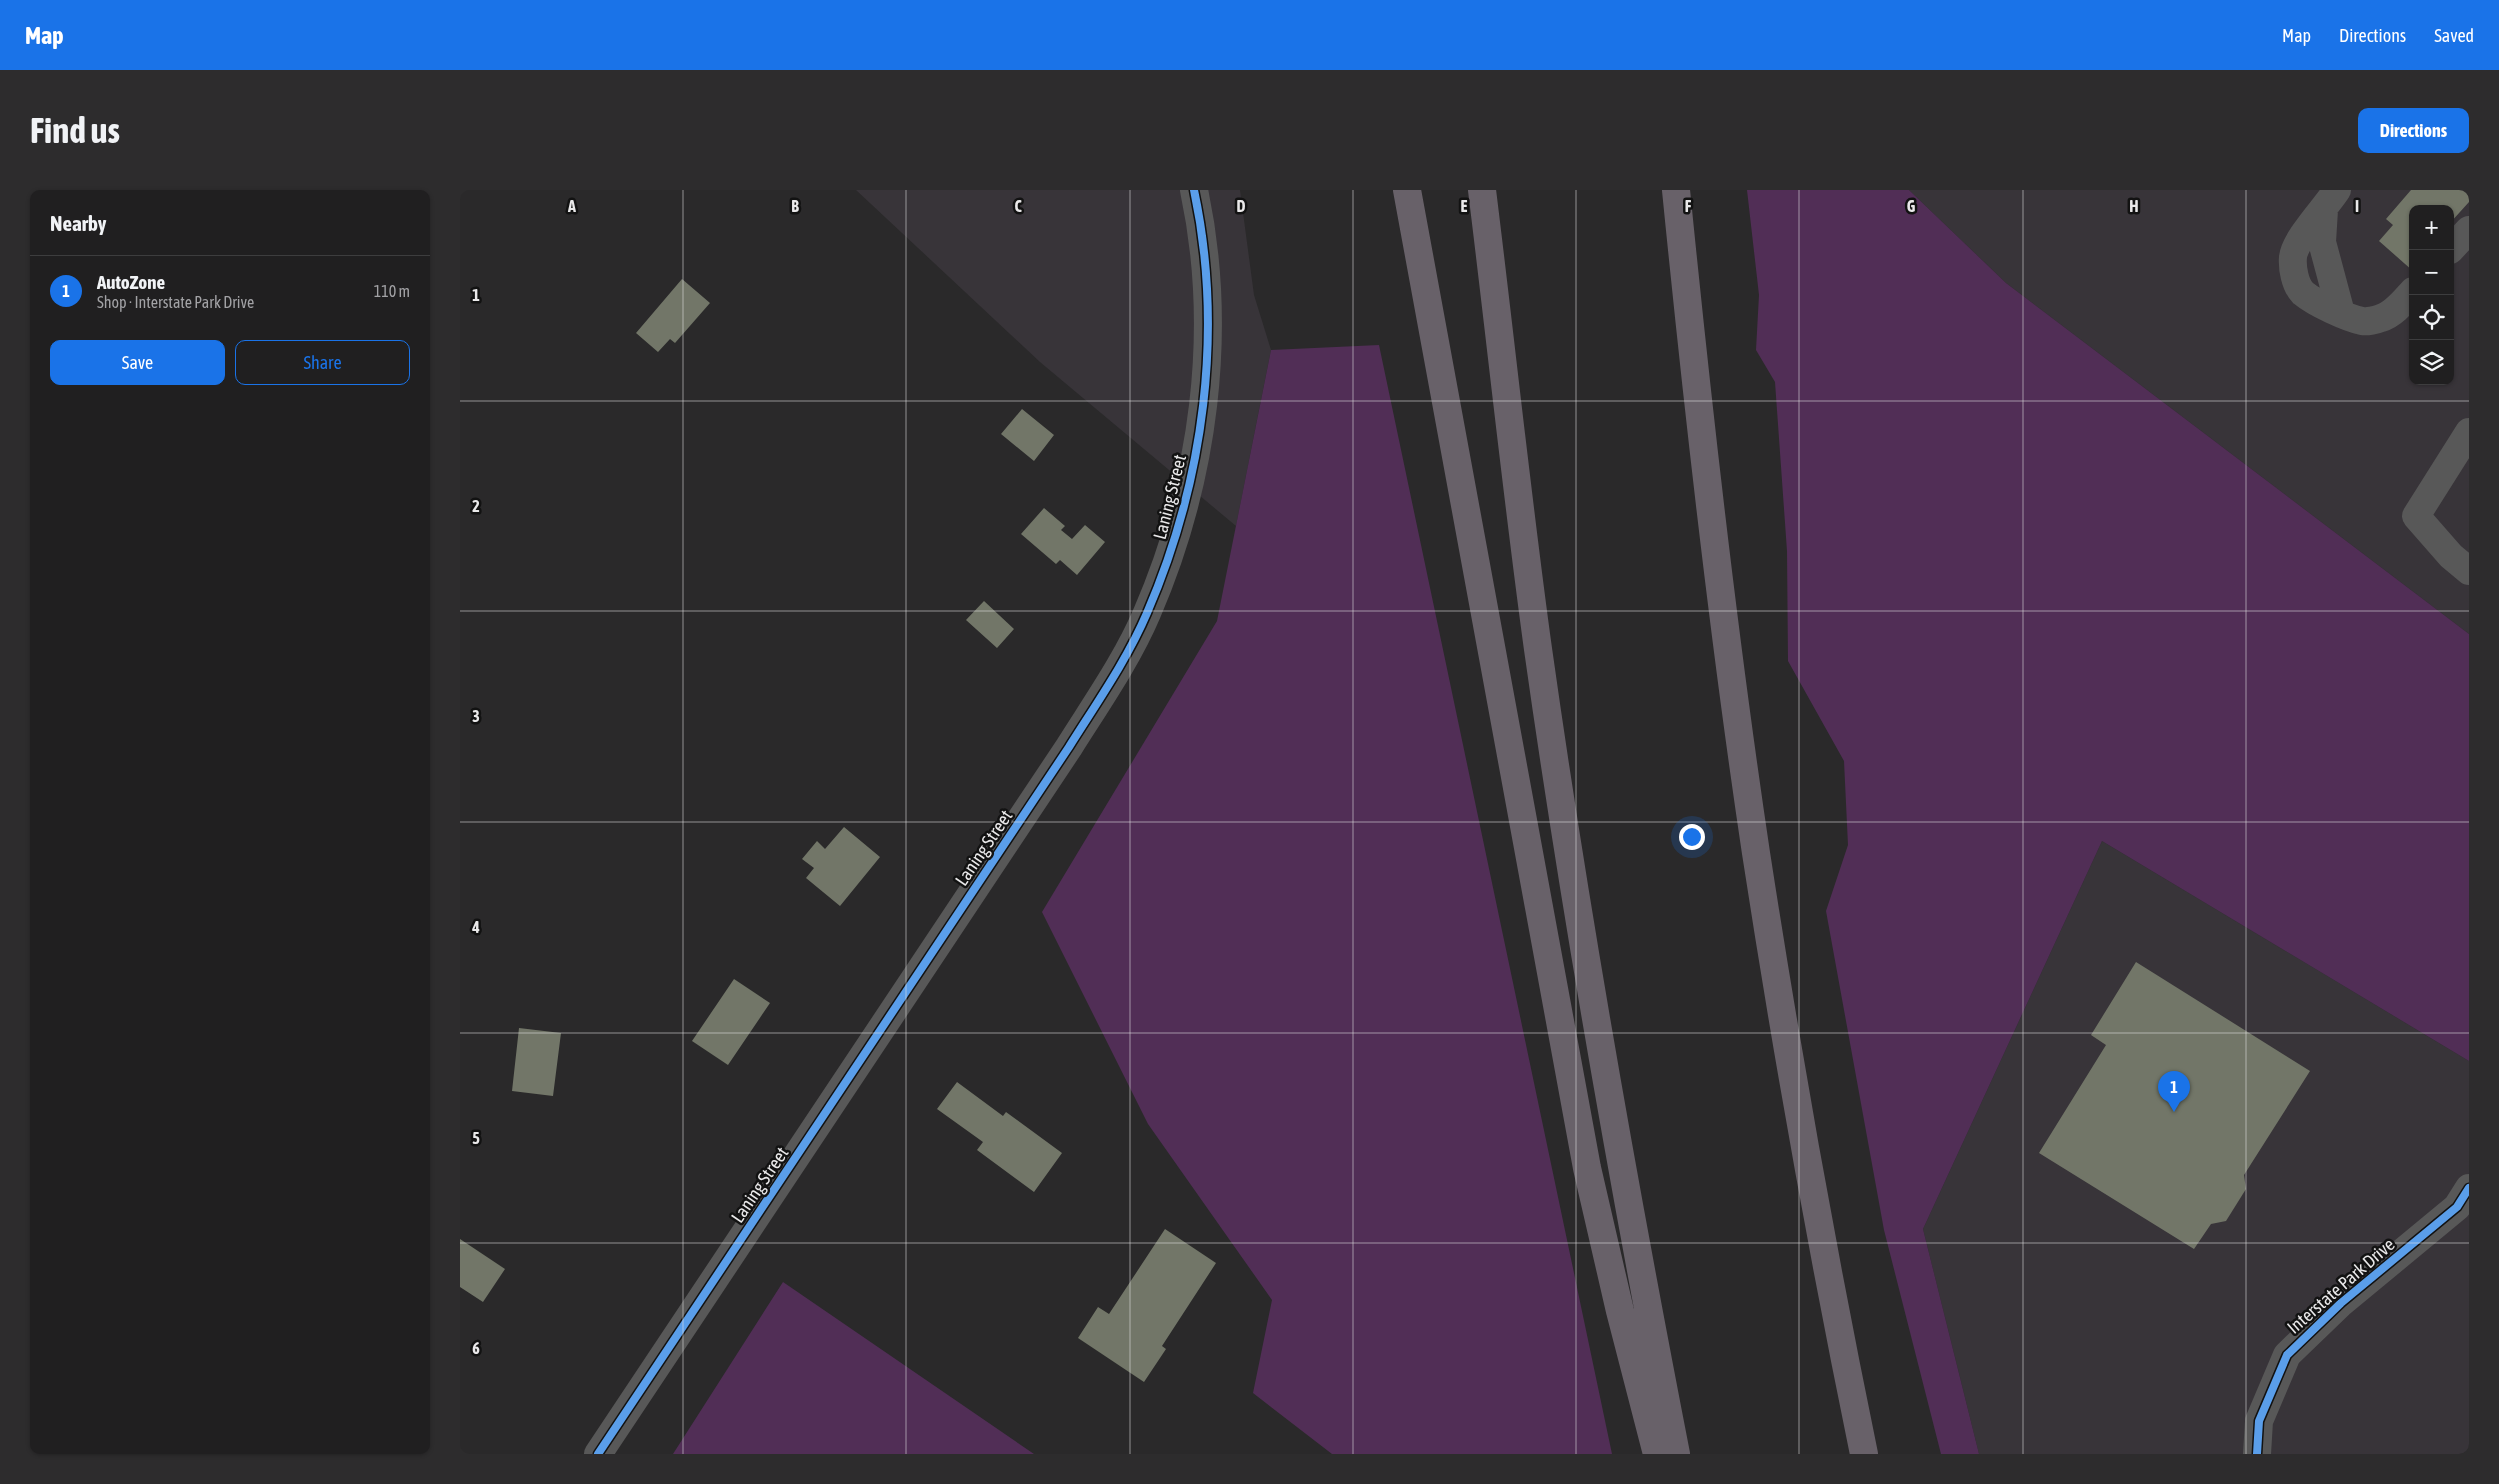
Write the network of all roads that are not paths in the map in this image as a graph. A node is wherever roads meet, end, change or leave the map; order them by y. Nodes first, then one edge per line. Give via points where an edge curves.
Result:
1 (1194, 190) edge
2 (1407, 190) edge
3 (1482, 190) edge
4 (1676, 190) edge
5 (2331, 200) edge
6 (2469, 230) edge
7 (2454, 246) edge
8 (2410, 295) edge
9 (2341, 313) junction
10 (2469, 432) edge
11 (2469, 571) edge
12 (2469, 1188) edge
13 (598, 1454) edge
14 (1657, 1454) edge
15 (1676, 1454) edge
16 (1864, 1454) edge
17 (2257, 1454) edge

1 - 13 street, Laning Street via 1207,280 1208,344 1203,412 1192,481 1172,550 1146,615 1069,747
2 - 14 highway via 1587,1168
3 - 15 highway via 1538,648 1614,1122
4 - 16 highway via 1696,391 1756,852 1796,1096
5 - 9 street via 2322,242
5 - 9 street via 2299,242 2293,256 2294,275 2302,292
6 - 7 street
8 - 9 street via 2382,318 2363,321
10 - 11 street via 2416,516 2451,556
12 - 17 street, Interstate Park Drive via 2457,1207 2341,1303 2287,1355 2259,1421

